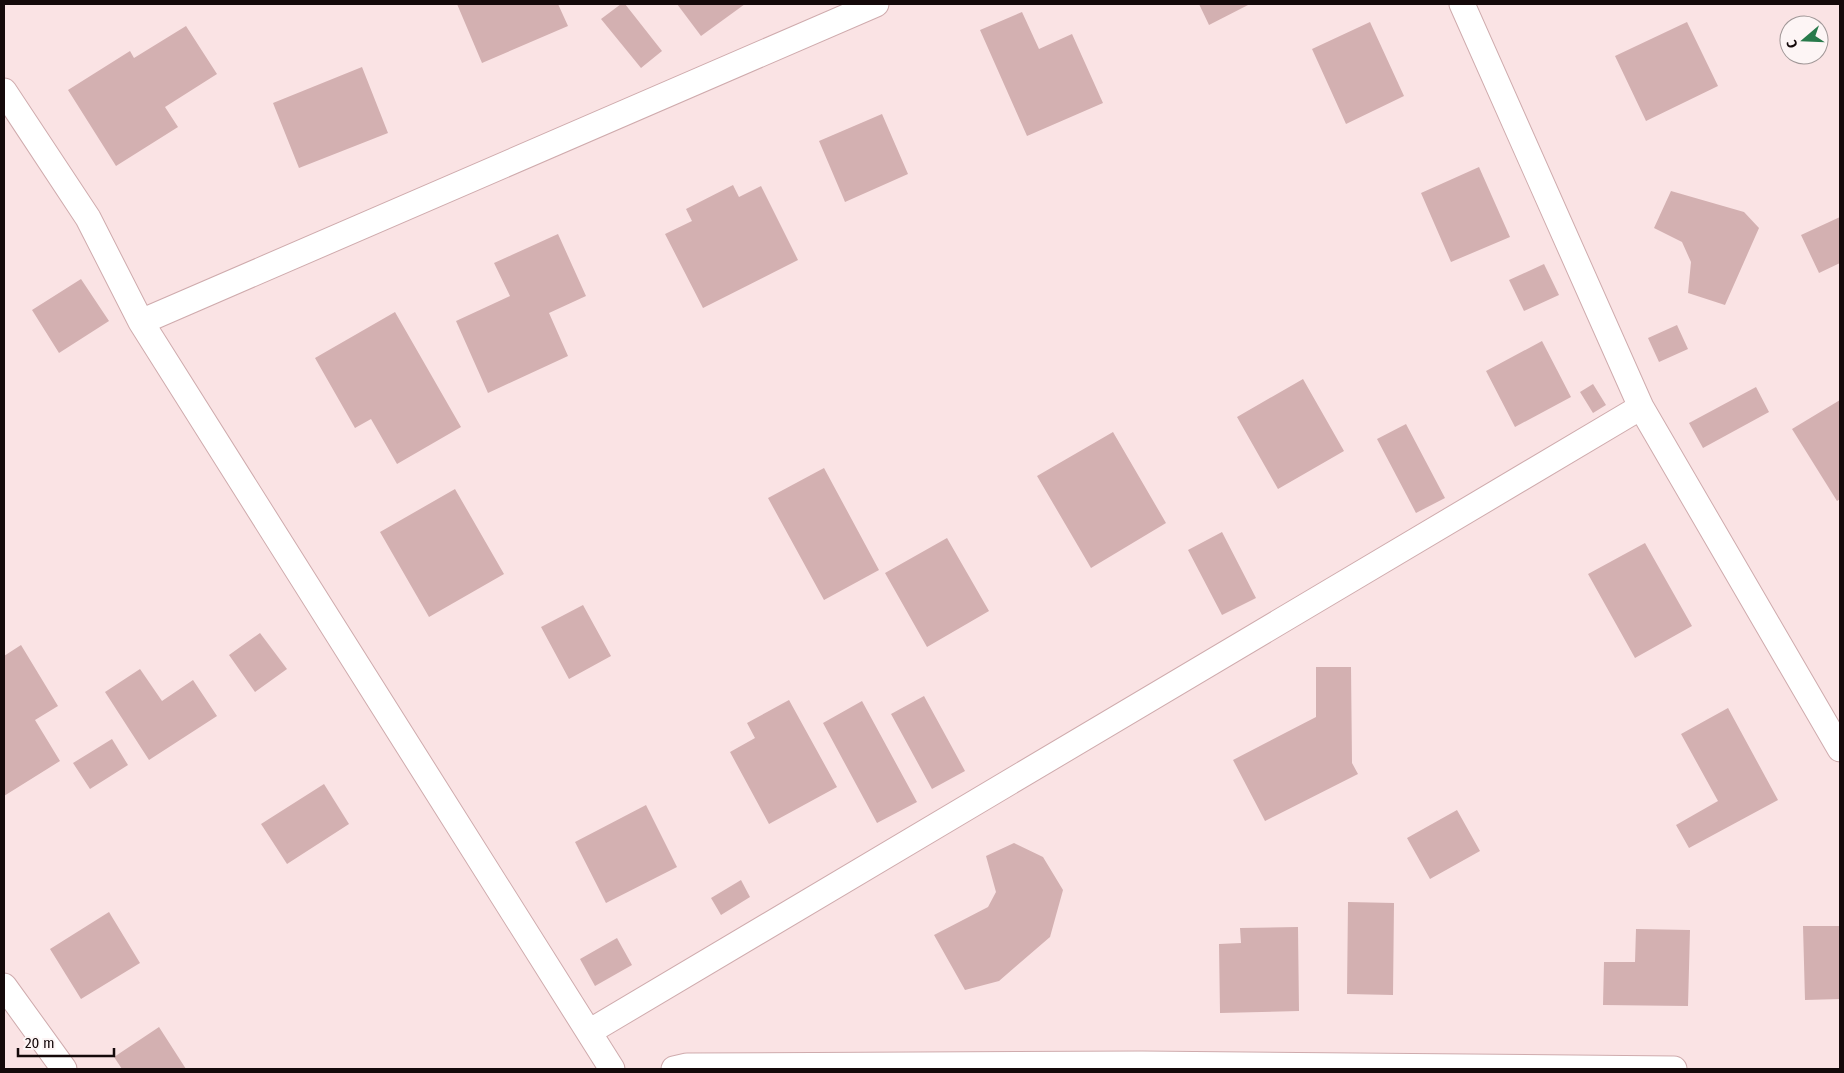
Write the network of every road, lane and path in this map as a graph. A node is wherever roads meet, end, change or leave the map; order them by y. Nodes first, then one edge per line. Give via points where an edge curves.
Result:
1 (876, 4) edge
2 (1462, 4) edge
3 (4, 91) edge
4 (141, 322) junction
5 (1641, 407) junction
6 (1840, 749) edge
7 (4, 986) edge
8 (589, 1032) junction
9 (64, 1069) edge
10 (612, 1069) edge
11 (674, 1069) edge
12 (1674, 1069) edge

1 - 4 street
2 - 5 street
3 - 4 street via 88,218
4 - 8 street
5 - 6 street
5 - 8 street
7 - 9 street
8 - 10 street
11 - 12 street via 687,1066 1142,1064

